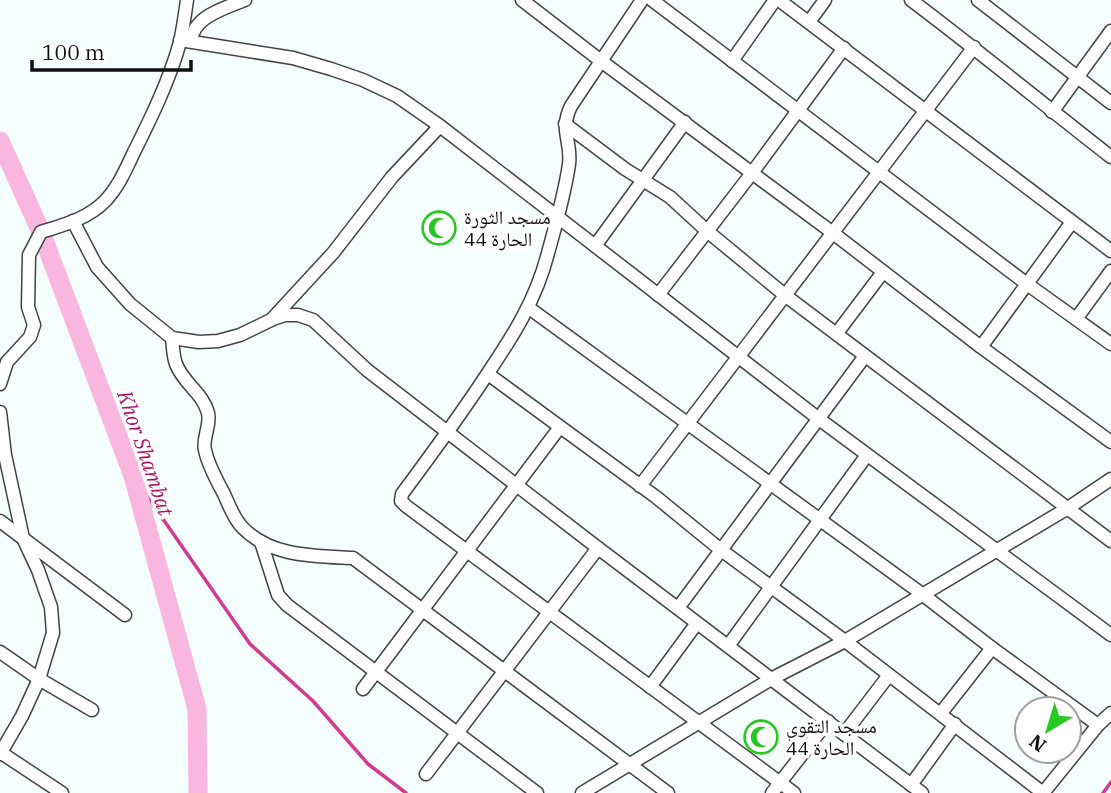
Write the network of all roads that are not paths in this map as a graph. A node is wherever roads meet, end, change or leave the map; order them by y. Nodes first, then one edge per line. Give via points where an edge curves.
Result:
1 (187, 0) edge
2 (246, 0) edge
3 (523, 0) edge
4 (642, 0) edge
5 (652, 0) edge
6 (777, 0) edge
7 (825, 0) edge
8 (911, 0) edge
9 (978, 0) edge
10 (809, 22) junction
11 (1111, 31) edge
12 (185, 41) junction
13 (974, 47) junction
14 (844, 48) junction
15 (601, 61) junction
16 (732, 61) junction
17 (1079, 78) junction
18 (1111, 103) edge
19 (798, 110) junction
20 (927, 111) junction
21 (1052, 112) junction
22 (685, 122) junction
23 (565, 124) junction
24 (440, 126) junction
25 (1111, 156) edge
26 (752, 173) junction
27 (880, 173) junction
28 (644, 181) junction
29 (557, 218) junction
30 (73, 221) junction
31 (1072, 222) junction
32 (707, 231) junction
33 (833, 233) junction
34 (596, 246) junction
35 (1111, 251) edge
36 (1111, 271) edge
37 (883, 272) junction
38 (1027, 284) junction
39 (658, 295) junction
40 (786, 296) junction
41 (529, 308) junction
42 (273, 319) junction
43 (1076, 319) junction
44 (837, 333) junction
45 (172, 338) junction
46 (1111, 344) edge
47 (981, 347) junction
48 (865, 356) junction
49 (738, 358) junction
50 (488, 373) junction
51 (0, 384) edge
52 (0, 412) edge
53 (819, 419) junction
54 (687, 424) junction
55 (560, 427) junction
56 (448, 433) junction
57 (1111, 442) edge
58 (867, 455) junction
59 (1111, 479) edge
60 (770, 484) junction
61 (516, 485) junction
62 (640, 486) junction
63 (1068, 508) junction
64 (0, 521) edge
65 (820, 521) junction
66 (23, 538) junction
67 (1111, 541) edge
68 (261, 542) junction
69 (598, 548) junction
70 (467, 550) junction
71 (721, 550) junction
72 (997, 550) junction
73 (770, 586) junction
74 (922, 594) junction
75 (678, 608) junction
76 (422, 610) junction
77 (549, 612) junction
78 (125, 615) dead end
79 (697, 622) junction
80 (1111, 635) edge
81 (845, 641) junction
82 (727, 646) junction
83 (992, 648) junction
84 (0, 652) edge
85 (504, 671) junction
86 (376, 672) junction
87 (889, 675) junction
88 (771, 678) junction
89 (39, 679) junction
90 (650, 687) junction
91 (363, 689) dead end
92 (92, 710) dead end
93 (941, 713) junction
94 (1111, 713) edge
95 (828, 721) junction
96 (699, 722) junction
97 (955, 724) junction
98 (1098, 725) junction
99 (457, 733) junction
100 (844, 734) junction
101 (0, 753) edge
102 (629, 764) junction
103 (426, 774) dead end
104 (911, 785) junction
105 (776, 788) edge
106 (62, 793) edge
107 (537, 793) edge
108 (582, 793) edge
109 (668, 793) edge
110 (794, 793) edge
111 (922, 793) edge
112 (1043, 793) edge

1 - 12 street
2 - 12 street via 204,19
3 - 15 street
4 - 15 street
5 - 16 street
6 - 10 street
6 - 16 street
7 - 10 street
8 - 13 street
9 - 17 street
10 - 14 street
11 - 17 street
12 - 24 street via 293,58 331,69 397,96
12 - 30 street via 115,190 91,213
13 - 20 street
13 - 21 street
14 - 19 street
14 - 20 street
15 - 22 street
15 - 23 street via 571,106
16 - 19 street
17 - 18 street
17 - 21 street
19 - 26 street
19 - 27 street
20 - 27 street
20 - 31 street
21 - 25 street
22 - 26 street
22 - 28 street
23 - 28 street
23 - 29 street via 569,161
24 - 29 street
24 - 42 street
26 - 32 street
26 - 33 street
27 - 33 street
27 - 38 street
28 - 32 street via 670,197
28 - 34 street
29 - 34 street
29 - 41 street
30 - 45 street via 96,267 130,304
30 - 51 street via 41,232 29,256 28,307 34,326 7,362
31 - 35 street
31 - 38 street
32 - 39 street
32 - 40 street
33 - 37 street
33 - 40 street
34 - 39 street
36 - 43 street
37 - 44 street
37 - 47 street
38 - 43 street
38 - 47 street
39 - 49 street
40 - 44 street
40 - 49 street
41 - 50 street
41 - 54 street
42 - 45 street via 218,341
42 - 56 street via 298,315 313,320 367,370
43 - 46 street
44 - 48 street
45 - 68 street via 176,365 208,415 204,444 211,467 240,526
47 - 57 street
48 - 53 street
48 - 63 street
49 - 53 street
49 - 54 street
50 - 55 street
50 - 56 street
52 - 66 street
53 - 58 street
53 - 60 street
54 - 60 street
54 - 62 street
55 - 61 street
55 - 62 street
56 - 61 street
56 - 70 street via 401,500
58 - 65 street
58 - 72 street
59 - 63 street
60 - 65 street
60 - 71 street
61 - 69 street
61 - 70 street
62 - 71 street
63 - 67 street
63 - 72 street
64 - 66 street
65 - 73 street
65 - 74 street
66 - 78 street
66 - 89 street via 51,607 53,633
68 - 76 street via 291,553 353,558
68 - 86 street via 278,595 286,605
69 - 75 street
69 - 77 street
70 - 76 street
70 - 77 street
71 - 73 street
71 - 75 street
72 - 74 street
72 - 80 street
73 - 81 street
73 - 82 street
74 - 81 street
74 - 83 street
75 - 79 street
76 - 85 street
76 - 86 street
77 - 85 street
77 - 90 street
79 - 82 street
79 - 90 street
81 - 87 street
81 - 88 street
82 - 88 street
83 - 93 street
83 - 98 street
84 - 89 street
85 - 99 street
85 - 102 street
86 - 91 street
86 - 99 street
87 - 93 street
87 - 100 street
88 - 95 street
88 - 96 street
89 - 92 street
89 - 101 street
90 - 96 street
93 - 97 street
94 - 98 street
95 - 100 street
95 - 105 street
96 - 102 street
96 - 105 street
97 - 104 street
97 - 112 street
98 - 112 street
99 - 103 street
99 - 107 street
100 - 104 street
101 - 106 street
102 - 108 street
102 - 109 street
104 - 111 street
105 - 110 street

